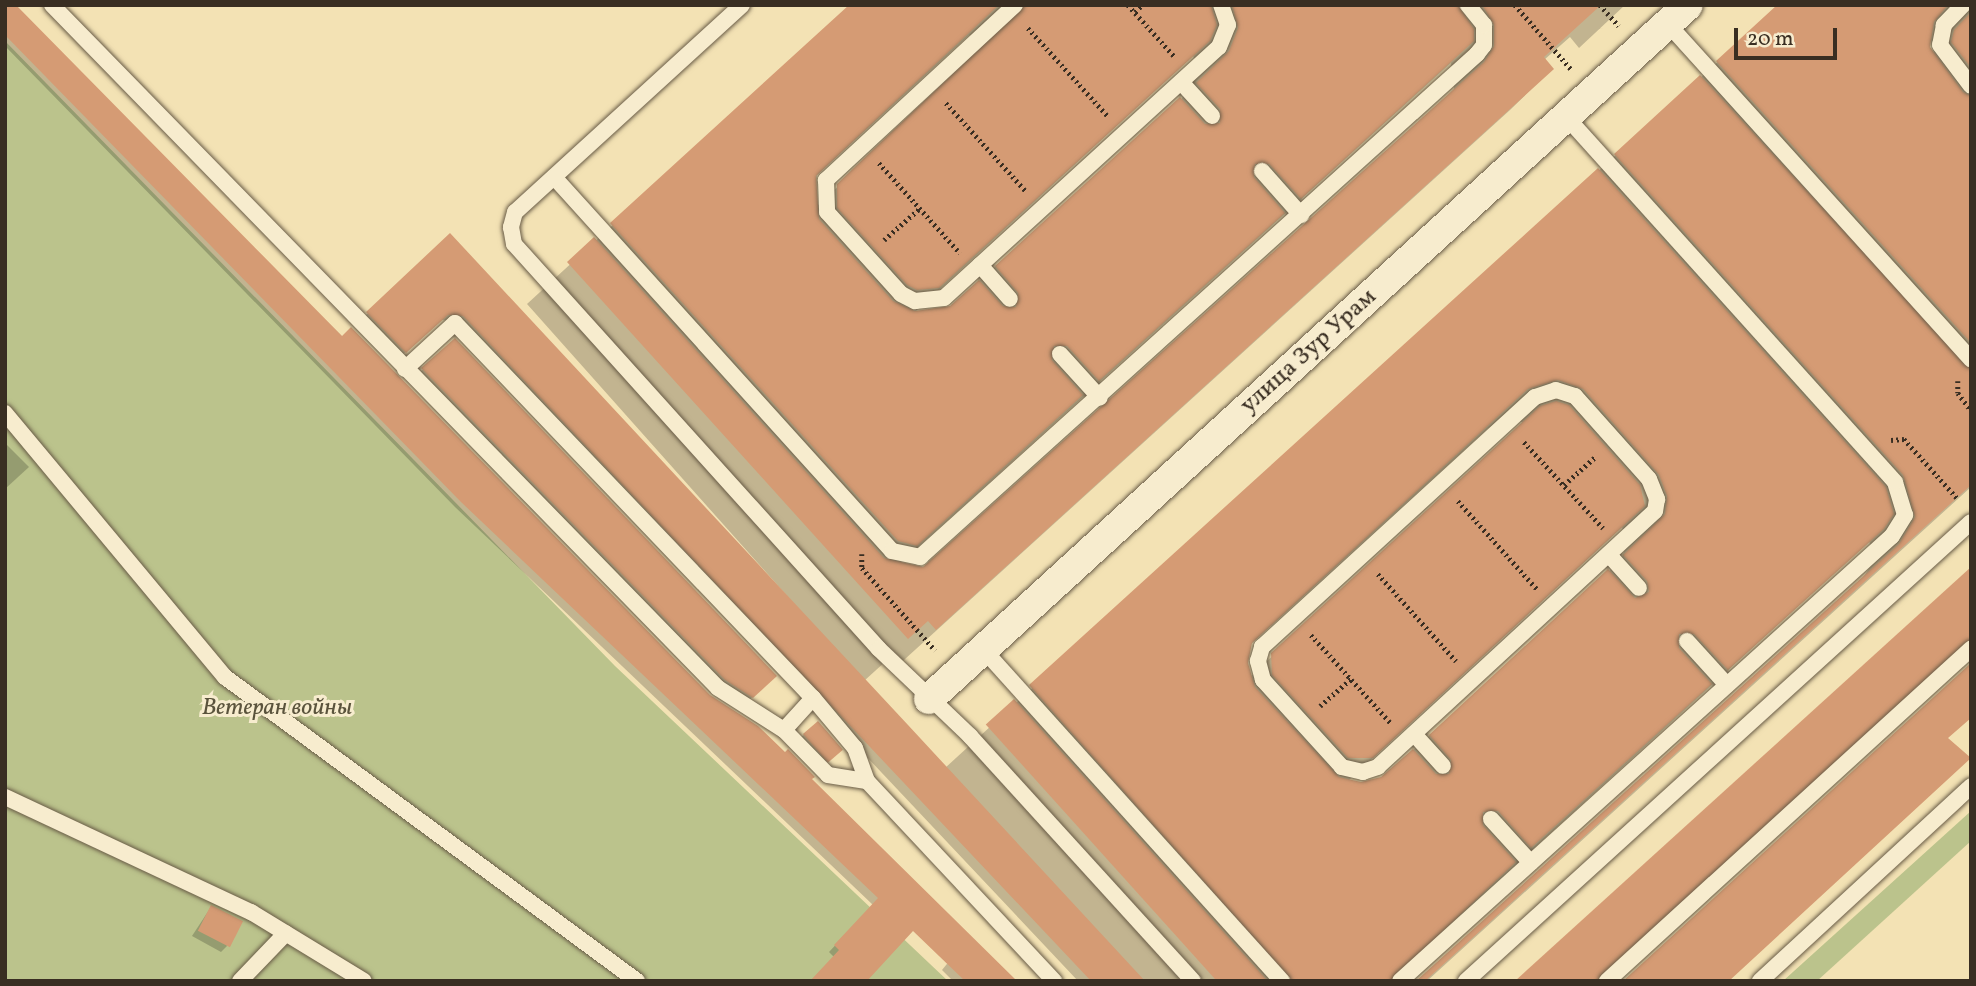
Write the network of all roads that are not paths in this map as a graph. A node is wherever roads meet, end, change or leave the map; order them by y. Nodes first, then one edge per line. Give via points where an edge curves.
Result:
1 (52, 5) edge
2 (743, 5) edge
3 (1221, 5) edge
4 (1468, 5) edge
5 (1963, 5) edge
6 (1013, 7) edge
7 (1678, 15) edge
8 (1186, 78) junction
9 (1971, 86) edge
10 (1212, 116) dead end
11 (1566, 117) junction
12 (1262, 171) dead end
13 (554, 177) junction
14 (1301, 215) junction
15 (977, 267) junction
16 (1010, 299) dead end
17 (1060, 354) dead end
18 (1971, 359) edge
19 (405, 369) junction
20 (1100, 398) junction
21 (5, 412) edge
22 (1971, 522) edge
23 (1615, 552) junction
24 (1639, 588) dead end
25 (1687, 641) dead end
26 (983, 649) junction
27 (1971, 649) edge
28 (1727, 685) junction
29 (813, 698) junction
30 (929, 699) junction
31 (784, 730) junction
32 (1410, 738) junction
33 (1443, 766) dead end
34 (867, 781) junction
35 (1971, 786) edge
36 (5, 797) edge
37 (1491, 819) dead end
38 (1531, 863) junction
39 (286, 933) junction
40 (240, 981) edge
41 (364, 981) edge
42 (637, 981) edge
43 (1054, 981) edge
44 (1192, 981) edge
45 (1282, 981) edge
46 (1400, 981) edge
47 (1466, 981) edge
48 (1607, 981) edge
49 (1760, 981) edge

1 - 19 lane
2 - 13 lane
3 - 8 lane via 1228,25 1226,37
4 - 14 lane via 1484,25 1484,45 1477,54
5 - 9 lane via 1944,25 1940,45
6 - 15 lane via 831,173 823,196 827,212 901,294 923,303 944,298
7 - 11 street, улица Зур Урам
7 - 18 lane
8 - 10 lane
8 - 15 lane
11 - 26 street, улица Зур Урам
11 - 28 lane via 1895,482 1905,504 1901,526 1892,536
12 - 14 lane
13 - 20 lane via 902,556 930,552
13 - 30 lane via 515,212 511,227 514,244
14 - 20 lane
15 - 16 lane
17 - 20 lane
19 - 29 lane via 455,323
19 - 31 lane via 718,688
21 - 42 lane via 225,677
22 - 47 lane
23 - 24 lane
23 - 32 lane
23 - 32 lane via 1648,522 1657,499 1648,478 1574,396 1556,390 1535,397 1262,647 1258,668 1263,680 1337,762 1357,772 1378,767
25 - 28 lane
26 - 30 street, улица Зур Урам
26 - 45 lane
27 - 48 lane
28 - 38 lane
29 - 31 lane
29 - 34 lane via 855,748
30 - 44 lane via 970,736
31 - 34 lane via 828,775
32 - 33 lane
34 - 43 lane
35 - 49 lane
36 - 39 lane via 251,912
37 - 38 lane
38 - 46 lane
39 - 40 lane
39 - 41 lane

